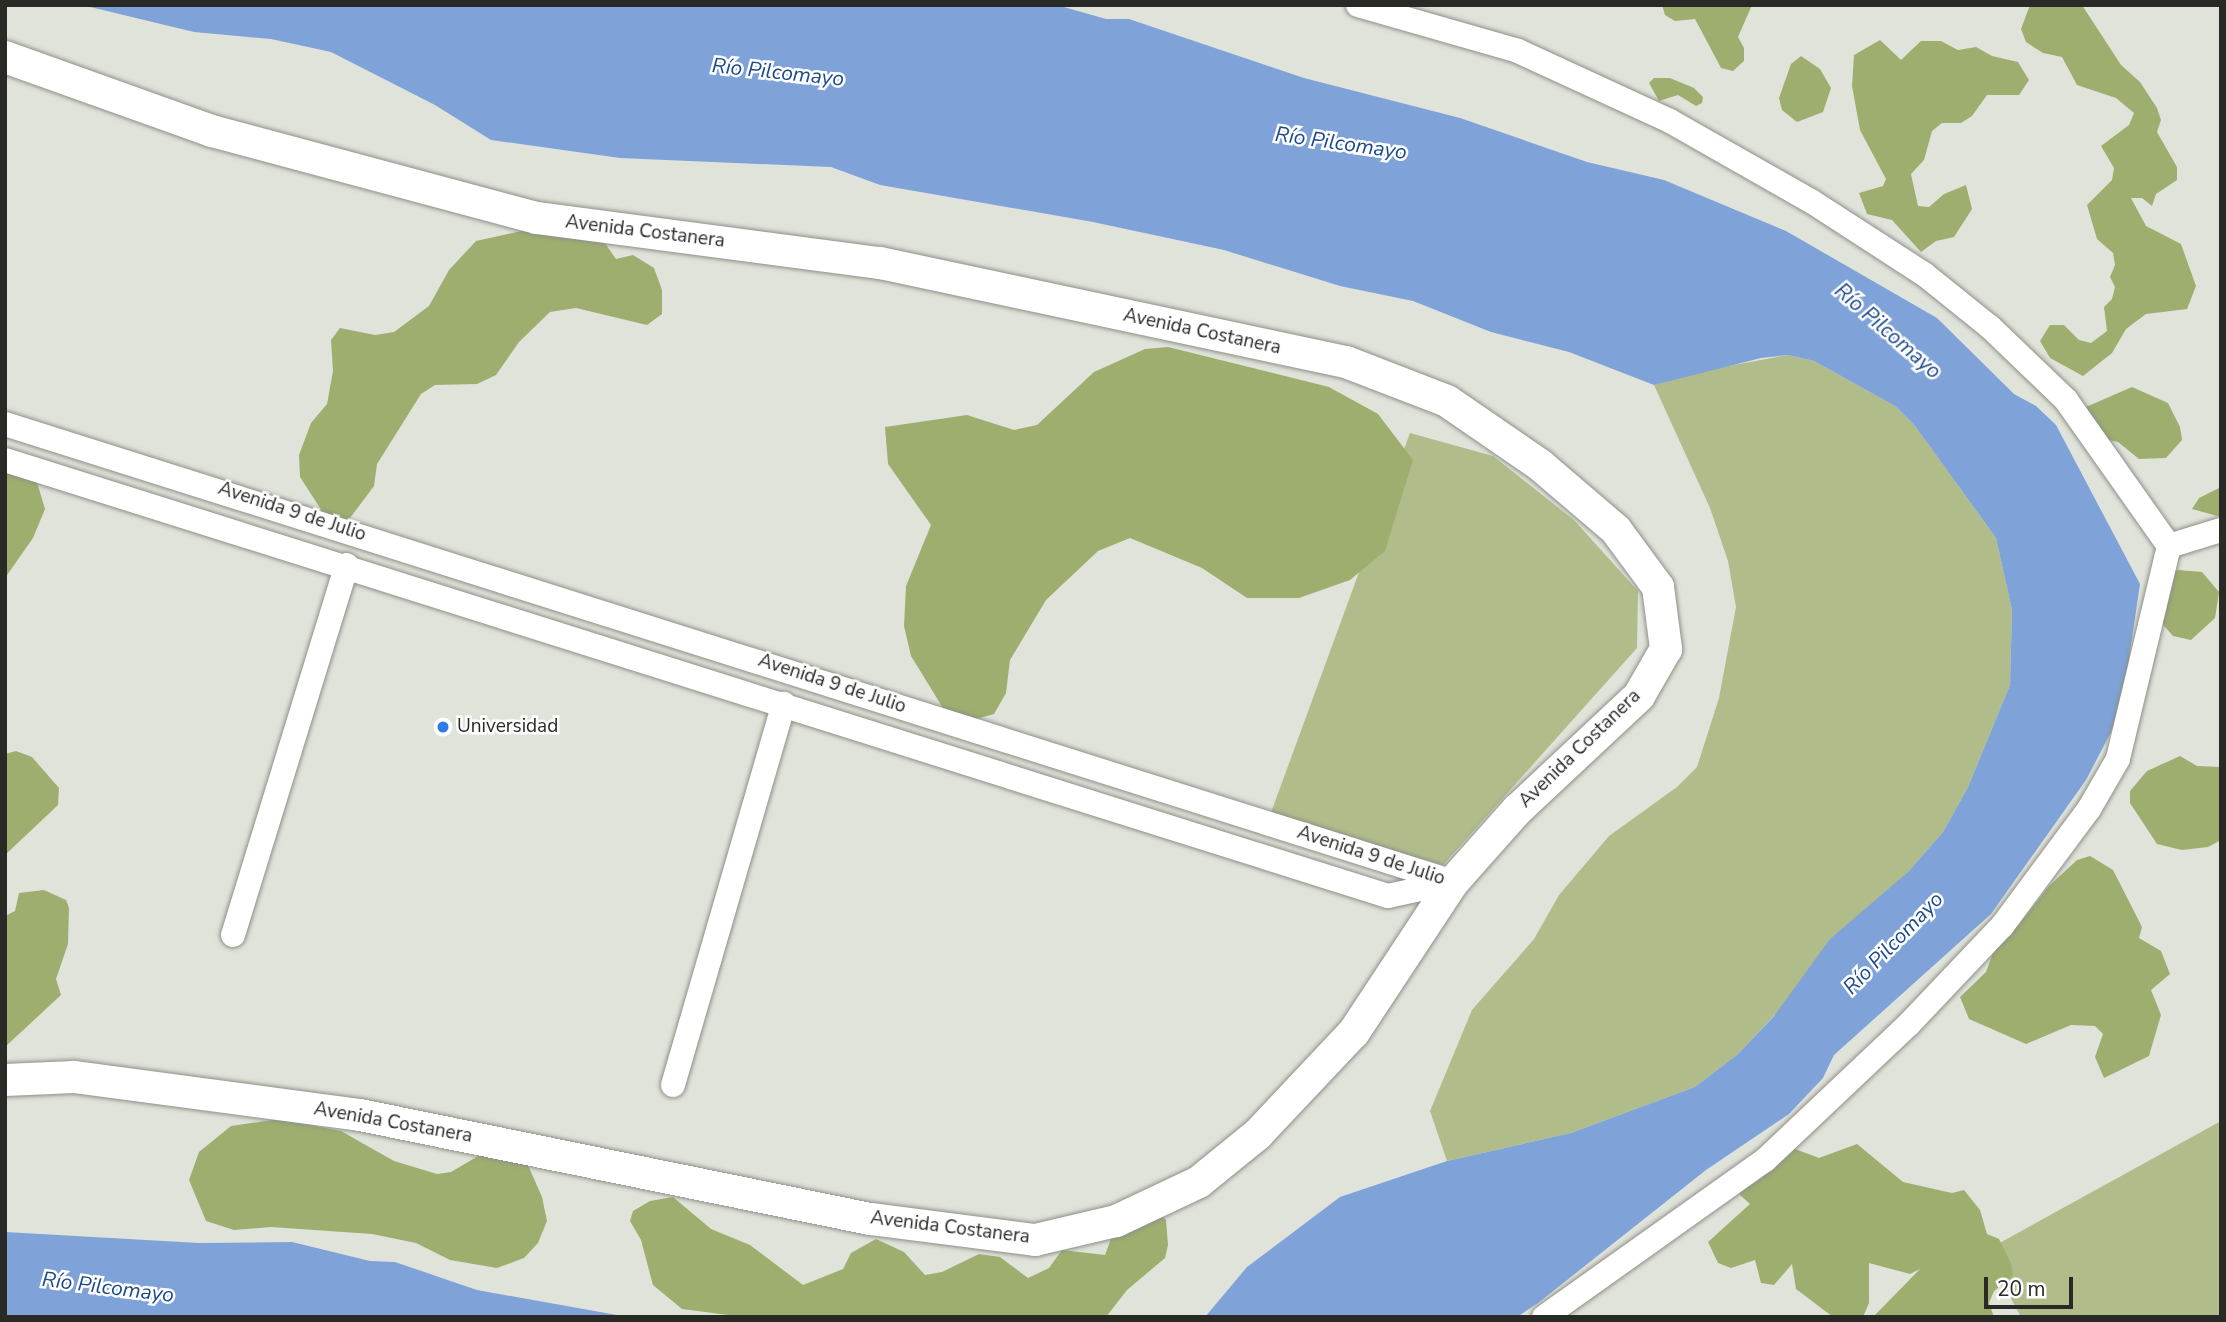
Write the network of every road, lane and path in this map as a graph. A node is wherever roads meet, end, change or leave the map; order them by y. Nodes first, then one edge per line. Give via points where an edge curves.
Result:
1 (1357, 5) edge
2 (5, 57) edge
3 (5, 424) edge
4 (5, 460) edge
5 (2221, 530) edge
6 (2169, 546) junction
7 (347, 565) junction
8 (568, 600) junction
9 (558, 632) junction
10 (784, 704) junction
11 (1453, 882) junction
12 (233, 934) dead end
13 (5, 1080) edge
14 (673, 1085) dead end
15 (1544, 1317) edge

1 - 6 street via 1518,51 1670,121 1811,201 1924,274 1990,327 2066,400
2 - 11 street, Avenida Costanera via 212,131 537,218 880,263 1346,362 1447,401 1540,464 1616,530 1658,587 1666,649 1639,696 1517,810
3 - 8 street, Avenida 9 de Julio
4 - 7 street, Avenida 9 de Julio
5 - 6 street
6 - 15 street via 2118,759 2089,809 2002,926 1909,1024 1765,1160
7 - 9 street, Avenida 9 de Julio
7 - 12 street
8 - 9 street
8 - 11 street, Avenida 9 de Julio
9 - 10 street, Avenida 9 de Julio
10 - 11 street, Avenida 9 de Julio via 1388,896
10 - 14 street
11 - 13 street, Avenida Costanera via 1354,1031 1258,1134 1199,1182 1128,1216 1035,1240 870,1219 360,1115 74,1077

